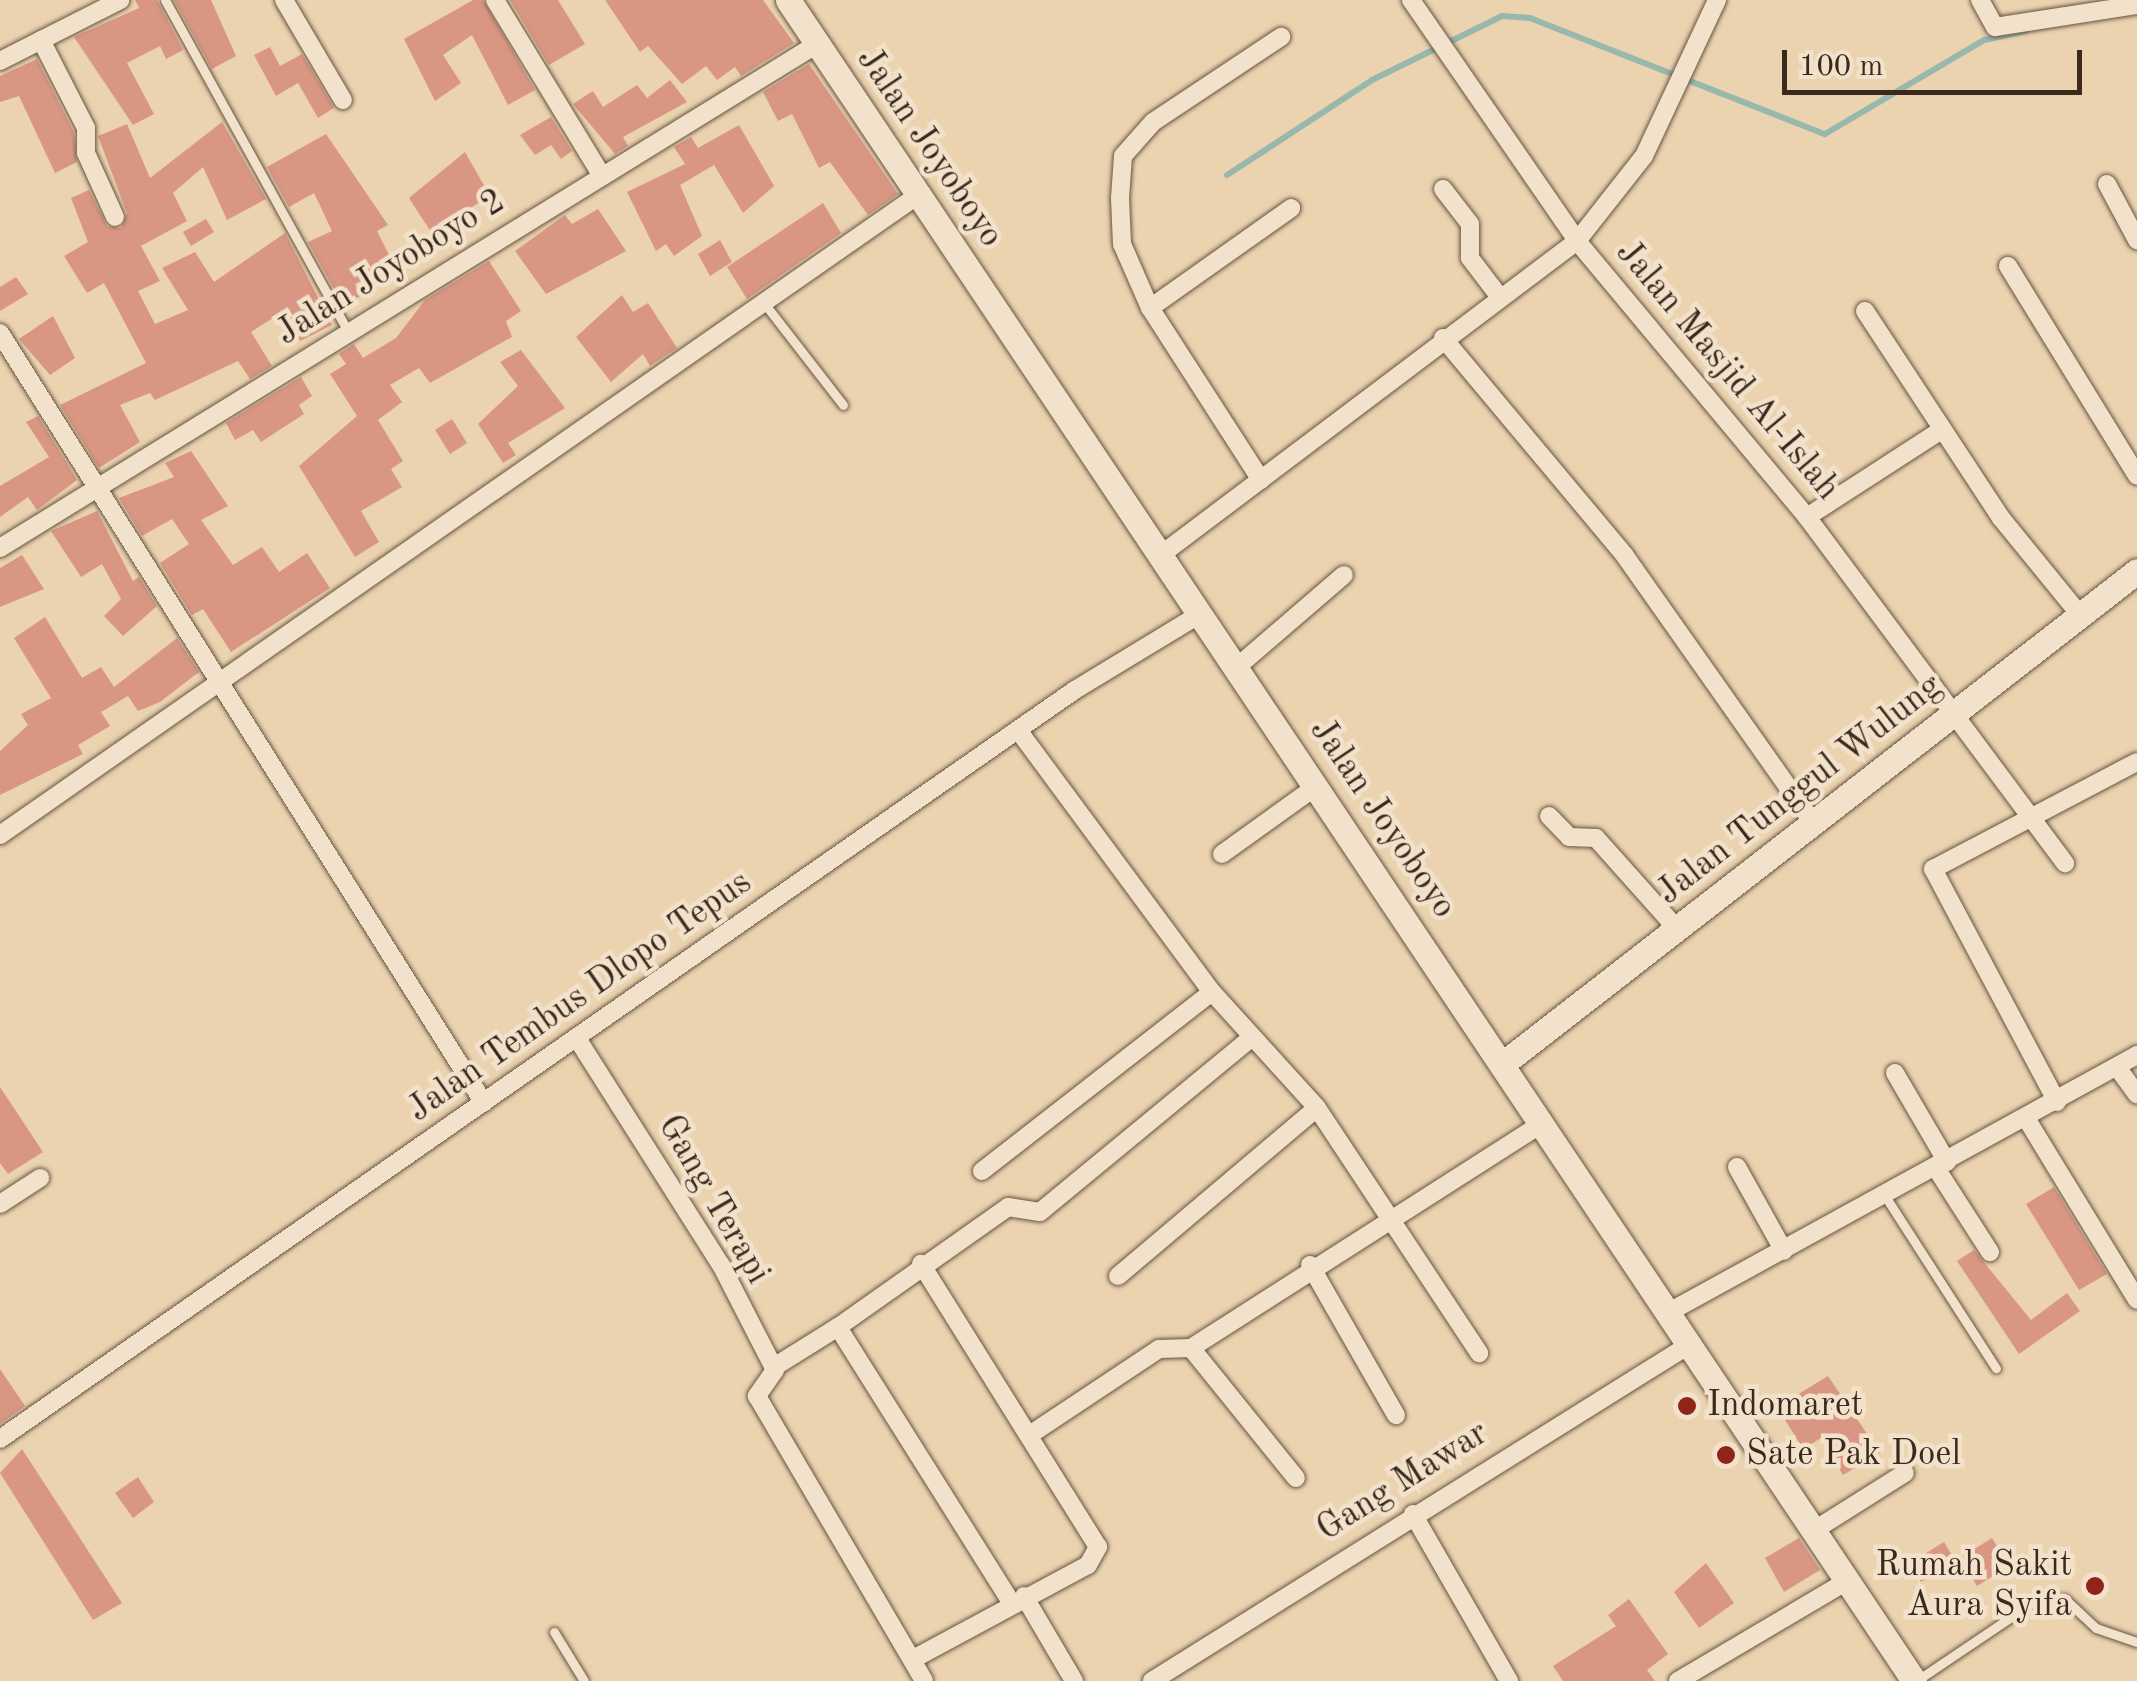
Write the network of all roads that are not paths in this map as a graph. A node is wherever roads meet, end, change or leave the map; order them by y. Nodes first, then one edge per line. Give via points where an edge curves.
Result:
1 (120, 0) edge
2 (165, 0) edge
3 (284, 0) edge
4 (495, 0) edge
5 (788, 0) edge
6 (1411, 0) edge
7 (1717, 0) edge
8 (1980, 0) edge
9 (2137, 5) edge
10 (1280, 37) dead end
11 (41, 40) junction
12 (817, 44) junction
13 (0, 61) edge
14 (343, 100) dead end
15 (602, 176) junction
16 (2106, 184) dead end
17 (1443, 189) dead end
18 (918, 195) junction
19 (1291, 208) dead end
20 (116, 217) dead end
21 (2137, 240) edge
22 (1577, 241) junction
23 (2008, 266) dead end
24 (1499, 296) junction
25 (764, 303) junction
26 (1150, 308) junction
27 (1865, 312) dead end
28 (0, 333) edge
29 (349, 333) junction
30 (1443, 338) junction
31 (843, 405) dead end
32 (1940, 431) junction
33 (2137, 476) edge
34 (1261, 480) junction
35 (98, 487) junction
36 (1807, 518) junction
37 (0, 548) edge
38 (1162, 554) junction
39 (2137, 571) edge
40 (1344, 575) dead end
41 (1200, 614) junction
42 (2080, 615) junction
43 (1237, 667) junction
44 (214, 686) junction
45 (1954, 715) junction
46 (1018, 730) junction
47 (2137, 762) edge
48 (1318, 785) junction
49 (1549, 816) dead end
50 (2031, 818) junction
51 (1814, 824) junction
52 (0, 835) edge
53 (1222, 854) dead end
54 (2065, 863) dead end
55 (1677, 929) junction
56 (1212, 992) junction
57 (1251, 1038) junction
58 (578, 1040) junction
59 (2137, 1055) edge
60 (1506, 1062) junction
61 (2117, 1067) junction
62 (1895, 1073) dead end
63 (2137, 1095) edge
64 (2057, 1102) junction
65 (484, 1104) junction
66 (1316, 1108) junction
67 (2026, 1118) junction
68 (1544, 1122) junction
69 (1942, 1165) junction
70 (1738, 1166) dead end
71 (982, 1172) dead end
72 (40, 1178) dead end
73 (1884, 1196) junction
74 (0, 1204) edge
75 (1392, 1214) junction
76 (1784, 1251) junction
77 (1990, 1252) dead end
78 (920, 1264) junction
79 (1310, 1265) junction
80 (1118, 1276) dead end
81 (2137, 1300) edge
82 (1671, 1312) junction
83 (838, 1327) junction
84 (1692, 1343) junction
85 (1191, 1348) junction
86 (1479, 1352) dead end
87 (774, 1367) junction
88 (1996, 1368) dead end
89 (1396, 1415) dead end
90 (1031, 1434) junction
91 (0, 1439) edge
92 (1905, 1473) dead end
93 (1296, 1478) dead end
94 (1414, 1514) junction
95 (1816, 1529) junction
96 (1847, 1581) junction
97 (1018, 1599) junction
98 (554, 1632) dead end
99 (2137, 1642) edge
100 (915, 1658) junction
101 (584, 1681) edge
102 (924, 1681) edge
103 (1074, 1681) edge
104 (1152, 1681) edge
105 (1509, 1681) edge
106 (1678, 1681) edge
107 (1915, 1681) edge

1 - 11 street
2 - 29 lane
3 - 14 street
4 - 15 street
5 - 12 main road, Jalan Joyoboyo
6 - 22 street
7 - 22 street via 1674,103
8 - 9 street via 1995,27
10 - 26 street via 1153,122 1124,156 1122,244
11 - 13 street
11 - 20 street via 86,128 86,153
12 - 15 street, Jalan Joyoboyo 2
12 - 18 main road, Jalan Joyoboyo
15 - 29 street, Jalan Joyoboyo 2
16 - 21 street
17 - 24 street via 1470,224 1470,258
18 - 25 street
18 - 38 main road, Jalan Joyoboyo
19 - 26 street
22 - 24 street, Jalan Masjid Al-Islah
22 - 36 street, Jalan Masjid Al-Islah
23 - 33 street
24 - 30 street, Jalan Masjid Al-Islah
25 - 31 lane
25 - 44 street
26 - 34 street
27 - 32 street
28 - 35 street
29 - 35 street, Jalan Joyoboyo 2
30 - 34 street, Jalan Masjid Al-Islah
30 - 51 street via 1625,556
32 - 36 street
32 - 42 street
34 - 38 street, Jalan Masjid Al-Islah
35 - 37 street, Jalan Joyoboyo 2
35 - 44 street
36 - 45 street, Jalan Masjid Al-Islah
38 - 41 main road, Jalan Joyoboyo
39 - 42 main road, Jalan Tunggul Wulung
40 - 43 street
41 - 43 main road, Jalan Joyoboyo
41 - 46 street, Jalan Tembus Dlopo Tepus
42 - 45 main road, Jalan Tunggul Wulung
43 - 48 main road, Jalan Joyoboyo
44 - 52 street
44 - 65 street
45 - 50 street, Jalan Masjid Al-Islah
45 - 51 main road, Jalan Tunggul Wulung
46 - 56 street
46 - 58 street, Jalan Tembus Dlopo Tepus
47 - 50 street
48 - 53 street
48 - 60 main road, Jalan Joyoboyo
49 - 55 street via 1569,837 1596,838
50 - 54 street, Jalan Masjid Al-Islah
50 - 64 street via 1933,870
51 - 55 main road, Jalan Tunggul Wulung
55 - 60 main road, Jalan Tunggul Wulung
56 - 57 street
56 - 71 street
57 - 66 street
57 - 78 street via 1040,1212 1008,1207
58 - 65 street, Jalan Tembus Dlopo Tepus
58 - 87 street, Gang Terapi
59 - 61 street
60 - 68 main road, Jalan Joyoboyo
61 - 63 street
61 - 64 street
62 - 69 street
64 - 67 street
65 - 91 street, Jalan Tembus Dlopo Tepus
66 - 75 street
66 - 80 street
67 - 69 street
67 - 81 street
68 - 75 street
68 - 82 main road, Jalan Joyoboyo
69 - 73 street
69 - 77 street
70 - 76 street
72 - 74 street
73 - 76 street
73 - 88 lane
75 - 79 street
75 - 86 street
76 - 82 street
78 - 83 street
78 - 90 street
79 - 85 street
79 - 89 street
82 - 84 main road, Jalan Joyoboyo
83 - 87 street
83 - 97 street
84 - 94 street, Gang Mawar
84 - 95 main road, Jalan Joyoboyo
85 - 90 street via 1160,1349
85 - 93 street
87 - 100 street via 757,1390
90 - 97 street via 1098,1547 1088,1565
92 - 95 street
94 - 104 street, Gang Mawar
94 - 105 street
95 - 96 main road, Jalan Joyoboyo
96 - 106 street
96 - 107 main road, Jalan Joyoboyo
97 - 100 street
97 - 103 street
98 - 101 lane
99 - 107 lane via 2096,1628 2065,1598 2039,1598
100 - 102 street

